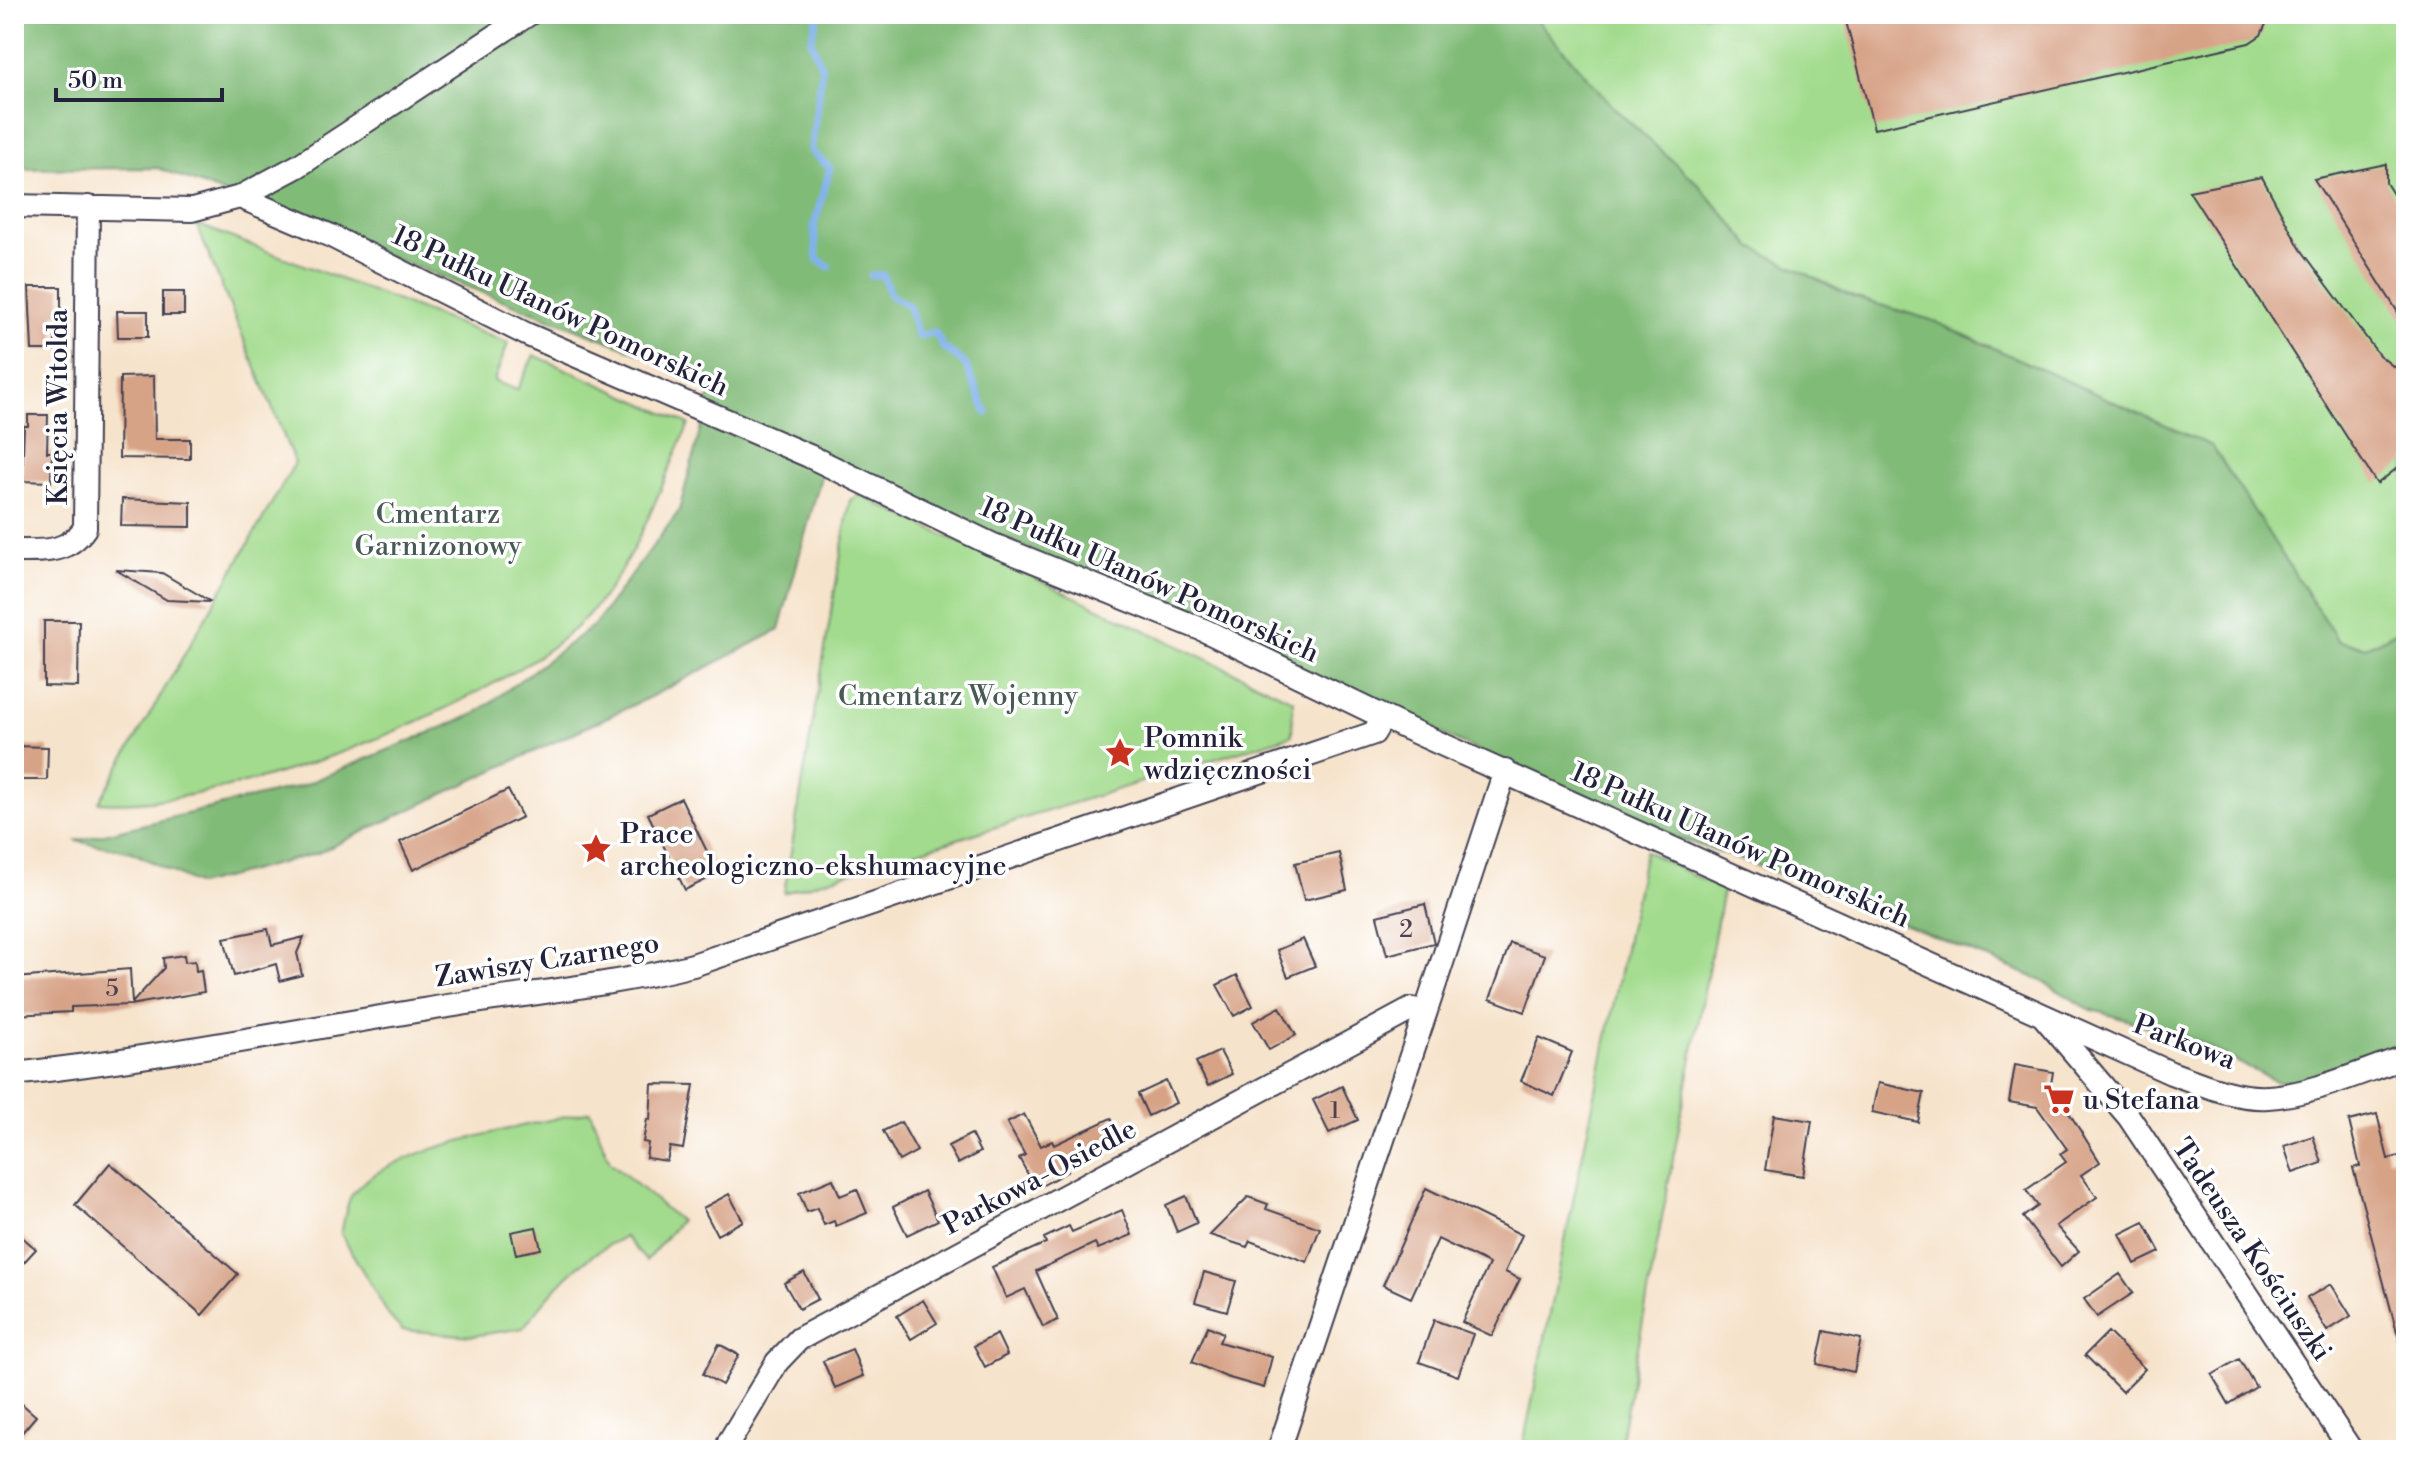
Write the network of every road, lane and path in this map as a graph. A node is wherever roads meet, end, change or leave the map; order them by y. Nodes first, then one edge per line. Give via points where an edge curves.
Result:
1 (529, 14) edge
2 (240, 197) junction
3 (14, 206) edge
4 (88, 207) junction
5 (14, 551) edge
6 (1383, 717) junction
7 (1505, 771) junction
8 (1426, 1011) junction
9 (2038, 1011) junction
10 (2406, 1057) edge
11 (14, 1074) edge
12 (729, 1450) edge
13 (1279, 1450) edge
14 (2351, 1450) edge

1 - 2 street via 298,166
2 - 4 street via 192,210
2 - 6 street, 18 Pułku Ułanów Pomorskich via 329,235 526,334 809,456 991,544 1206,631
3 - 4 street
4 - 5 street, Księcia Witolda via 85,528 64,548
6 - 7 street, 18 Pułku Ułanów Pomorskich
6 - 11 street, Zawiszy Czarnego via 1374,733 628,982
7 - 8 street
7 - 9 street, 18 Pułku Ułanów Pomorskich
8 - 12 street, Parkowa-Osiedle via 1412,1009 799,1339 777,1362
8 - 13 street
9 - 10 street, Parkowa via 2171,1073 2221,1091 2267,1097
9 - 14 street, Tadeusza Kościuszki via 2129,1117

